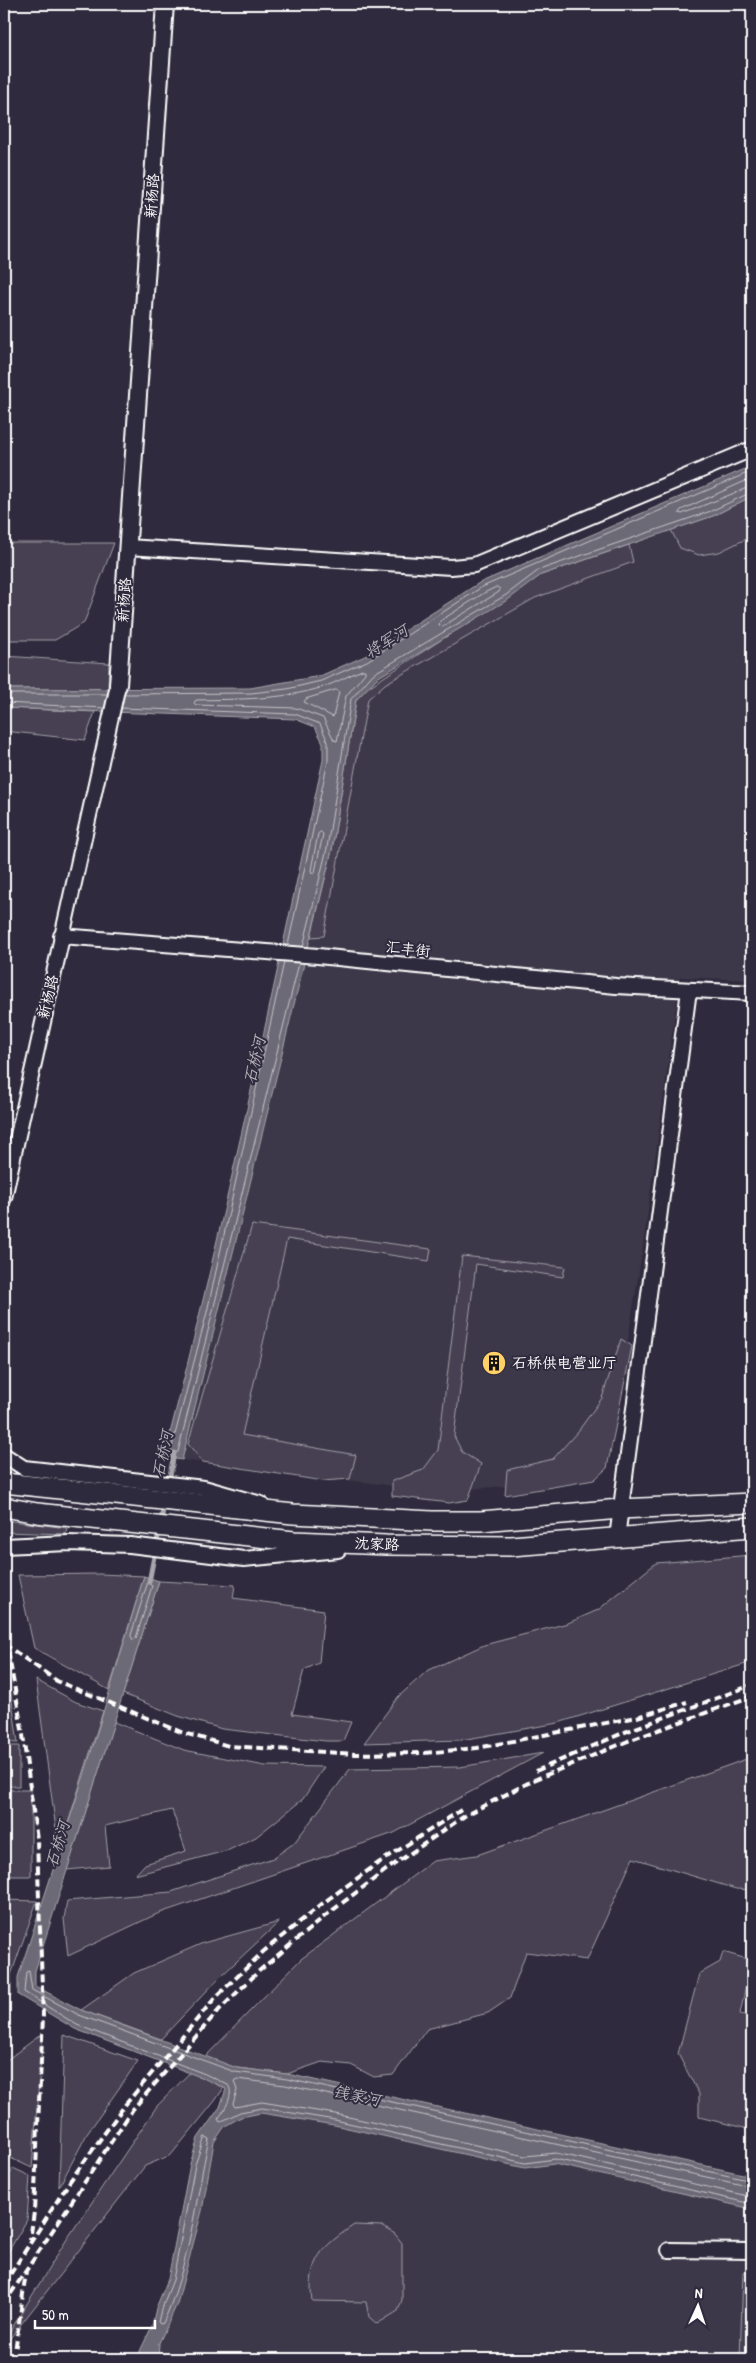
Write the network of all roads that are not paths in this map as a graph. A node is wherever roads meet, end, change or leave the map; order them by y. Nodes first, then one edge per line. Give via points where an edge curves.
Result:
1 (165, 4) edge
2 (752, 449) edge
3 (127, 548) junction
4 (118, 685) joint
5 (61, 936) junction
6 (689, 990) junction
7 (752, 993) edge
8 (4, 1191) edge
9 (4, 1455) edge
10 (4, 1483) edge
11 (156, 1491) junction
12 (752, 1503) edge
13 (4, 1507) edge
14 (620, 1509) junction
15 (752, 1526) edge
16 (617, 1538) junction
17 (386, 1545) junction
18 (4, 1546) edge
19 (669, 2250) dead end
20 (752, 2251) edge

1 - 3 street, 新杨路
2 - 3 street via 474,565 451,567
3 - 4 street, 新杨路
4 - 5 street, 新杨路
5 - 6 street, 汇丰街
5 - 8 street, 新杨路
6 - 7 street, 汇丰街
6 - 14 street
9 - 11 street via 24,1468
10 - 11 main road, 沈家路
11 - 14 main road, 沈家路 via 293,1514 432,1521 482,1521
12 - 14 main road, 沈家路
13 - 17 main road, 沈家路 via 294,1541
14 - 16 street
15 - 16 main road, 沈家路
16 - 17 main road, 沈家路 via 511,1546
17 - 18 street via 244,1559 145,1547 68,1543
19 - 20 street

